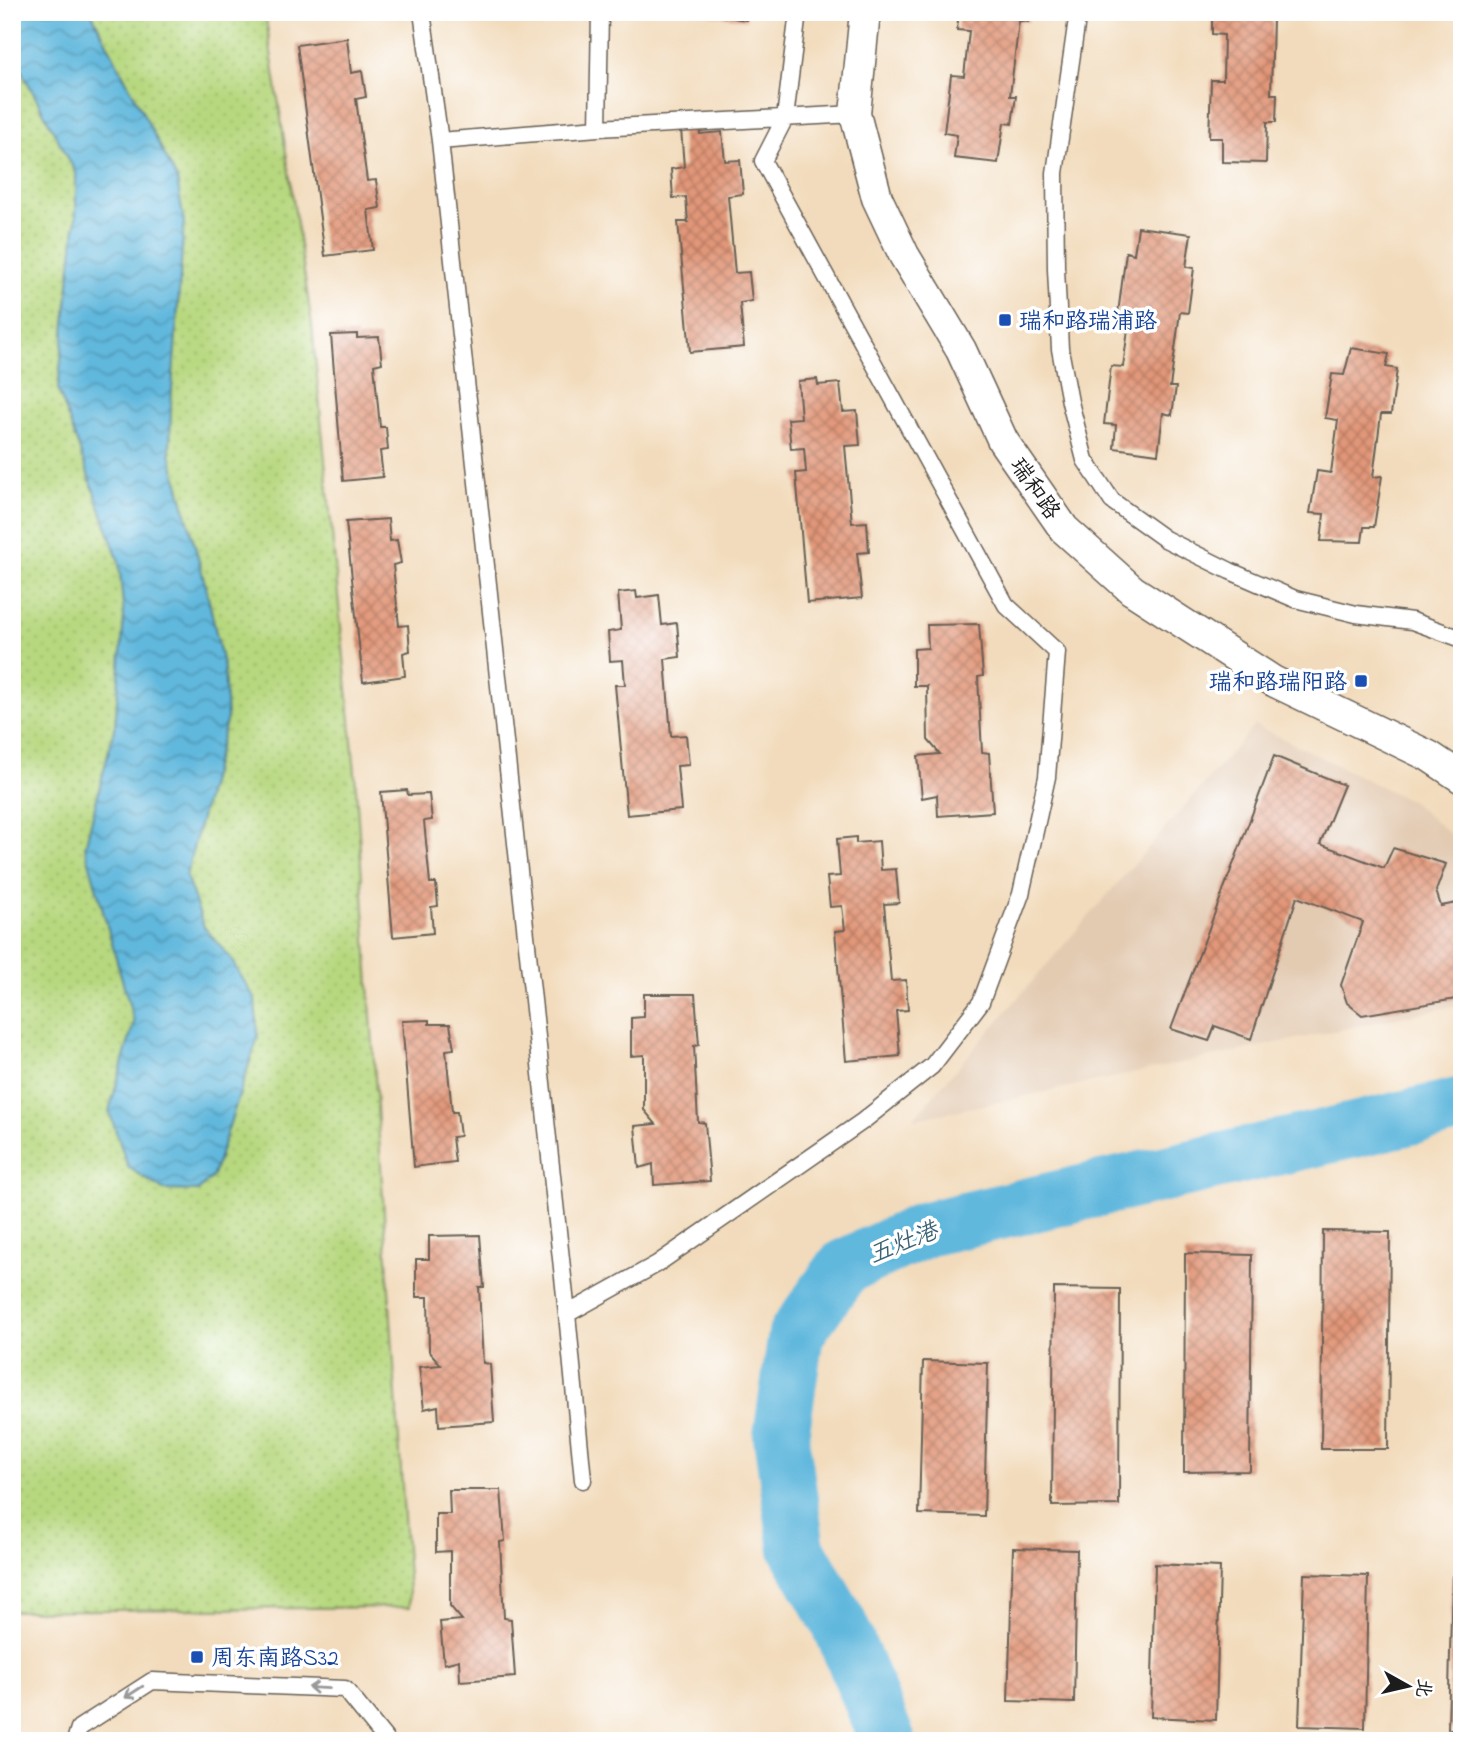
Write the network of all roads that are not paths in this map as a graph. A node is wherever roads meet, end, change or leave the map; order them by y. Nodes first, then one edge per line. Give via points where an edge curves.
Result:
1 (422, 12) edge
2 (600, 12) edge
3 (798, 12) edge
4 (864, 12) edge
5 (1078, 12) edge
6 (855, 114) junction
7 (785, 118) junction
8 (598, 128) junction
9 (440, 141) junction
10 (1462, 639) edge
11 (1459, 772) edge
12 (567, 1314) junction
13 (583, 1480) dead end
14 (75, 1741) edge
15 (387, 1741) edge

1 - 9 lane
2 - 8 lane
3 - 7 lane
4 - 6 street, 瑞和路
5 - 10 lane via 1055,173 1056,269 1060,349 1086,460 1112,501 1165,539 1230,571 1295,599 1412,621
6 - 7 lane
6 - 11 street, 瑞和路 via 877,198 904,255 961,350 1003,441 1064,529 1132,590 1273,681
7 - 8 lane
7 - 12 lane via 763,161 1006,605 1057,652 1047,777 1021,894 981,1002 932,1066 863,1121 657,1264
8 - 9 lane
9 - 12 lane
12 - 13 lane
15 -> 14 lane via 345,1689 152,1681 79,1728

